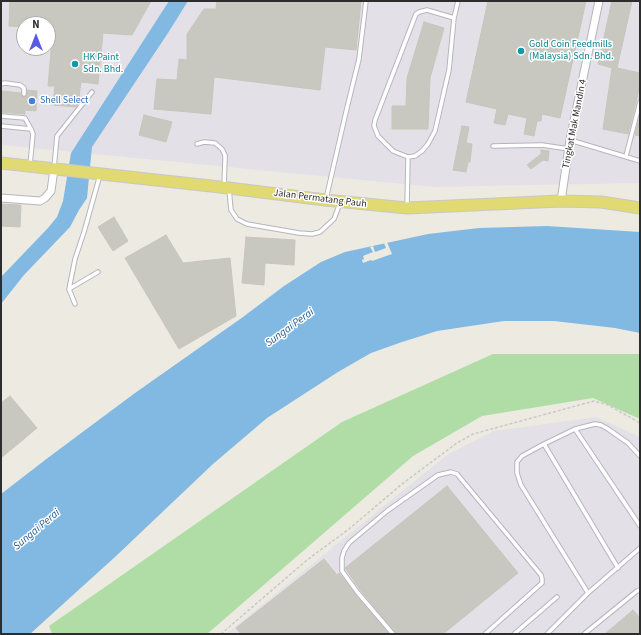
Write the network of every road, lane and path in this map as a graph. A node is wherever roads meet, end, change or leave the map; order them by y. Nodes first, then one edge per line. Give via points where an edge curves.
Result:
1 (366, 1) edge
2 (458, 1) edge
3 (599, 1) edge
4 (454, 18) junction
5 (1, 84) edge
6 (92, 92) dead end
7 (24, 94) dead end
8 (640, 102) edge
9 (22, 114) dead end
10 (1, 116) edge
11 (25, 118) junction
12 (1, 126) edge
13 (31, 129) junction
14 (570, 140) junction
15 (197, 144) dead end
16 (493, 146) dead end
17 (569, 149) junction
18 (626, 156) junction
19 (408, 157) junction
20 (640, 161) edge
21 (1, 163) edge
22 (30, 166) junction
23 (54, 169) junction
24 (98, 174) junction
25 (227, 188) junction
26 (1, 198) edge
27 (325, 200) junction
28 (561, 201) junction
29 (340, 202) junction
30 (407, 208) junction
31 (640, 208) edge
32 (98, 272) dead end
33 (69, 288) junction
34 (76, 304) dead end
35 (575, 429) junction
36 (544, 444) junction
37 (640, 456) edge
38 (640, 526) edge
39 (640, 548) edge
40 (618, 568) junction
41 (640, 590) edge
42 (588, 593) junction
43 (558, 598) dead end
44 (393, 634) edge
45 (485, 634) edge
46 (514, 634) edge
47 (547, 634) edge
48 (584, 634) edge

1 - 27 lane via 359,59
2 - 4 lane
3 - 14 street, Tingkat Mak Mandin 4
4 - 19 lane via 449,70 435,131 422,151
4 - 19 lane via 427,10 416,14 374,120 378,136 393,151
5 - 7 lane via 20,85 24,88
6 - 23 lane via 57,136
8 - 18 lane
9 - 11 lane
10 - 11 lane
11 - 13 lane
12 - 13 lane
13 - 22 lane via 33,134
14 - 17 street, Tingkat Mak Mandin 4
14 - 18 lane
15 - 25 lane via 215,143 222,149 225,155
16 - 17 lane via 542,145
17 - 28 street, Tingkat Mak Mandin 4
18 - 20 lane
19 - 30 lane
21 - 22 main road, Jalan Permatang Pauh
22 - 23 main road, Jalan Permatang Pauh
23 - 24 main road, Jalan Permatang Pauh
23 - 26 street via 51,191 40,201
24 - 25 main road, Jalan Permatang Pauh
24 - 33 lane
25 - 27 main road, Jalan Permatang Pauh
25 - 29 lane via 231,210 237,219 247,224 299,233 320,232 334,219
27 - 29 main road, Jalan Permatang Pauh
28 - 30 main road, Jalan Permatang Pauh
28 - 31 main road, Jalan Permatang Pauh via 601,202
29 - 30 main road, Jalan Permatang Pauh
32 - 33 lane
33 - 34 lane
35 - 36 lane
35 - 37 lane via 595,424 601,426 628,443
35 - 38 lane
36 - 40 lane
36 - 42 lane via 522,456 517,462 517,473
39 - 40 lane
40 - 42 lane
41 - 48 lane
42 - 47 lane
43 - 46 lane
44 - 45 lane via 342,571 344,551 349,543 387,512 438,475 451,472 458,474 542,579 542,583

